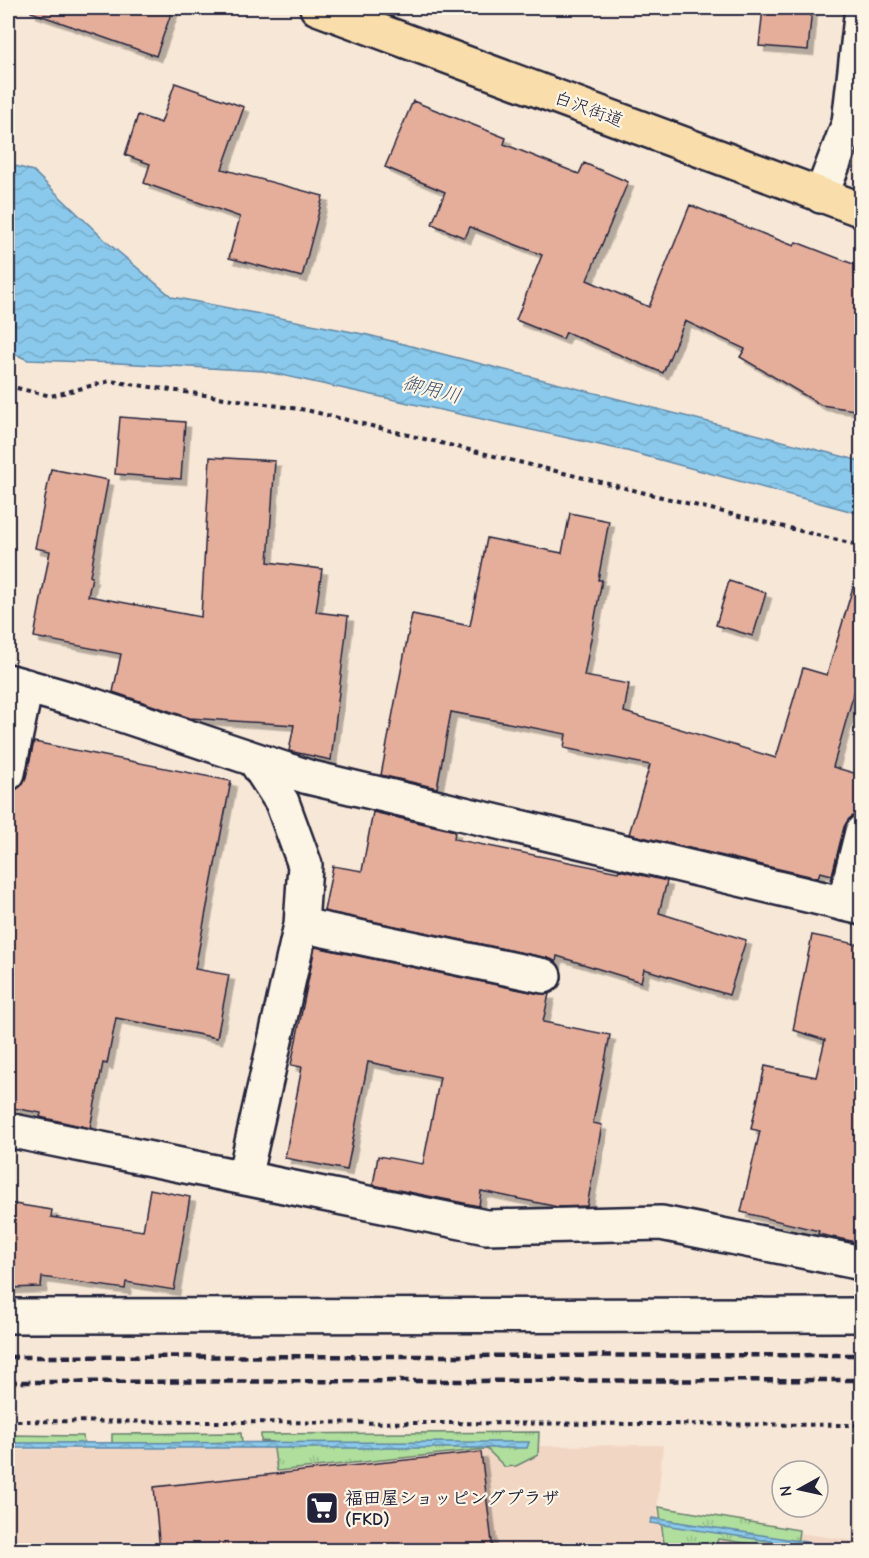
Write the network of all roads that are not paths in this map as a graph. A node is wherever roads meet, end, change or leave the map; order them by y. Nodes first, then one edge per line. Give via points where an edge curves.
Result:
1 (317, 8) edge
2 (861, 8) edge
3 (821, 196) junction
4 (861, 210) edge
5 (17, 684) edge
6 (254, 759) junction
7 (8, 773) edge
8 (861, 832) edge
9 (853, 906) edge
10 (301, 926) junction
11 (544, 976) dead end
12 (8, 1130) edge
13 (244, 1178) junction
14 (861, 1263) edge
15 (861, 1315) edge
16 (8, 1316) edge

1 - 3 main road, 白沢街道
2 - 3 street via 849,123
3 - 4 main road, 白沢街道
5 - 6 street
5 - 7 street
6 - 9 street via 308,777
6 - 10 street via 282,802 305,865
8 - 9 street
10 - 11 street
10 - 13 street
12 - 13 street
13 - 14 street via 486,1227 661,1224
15 - 16 street

